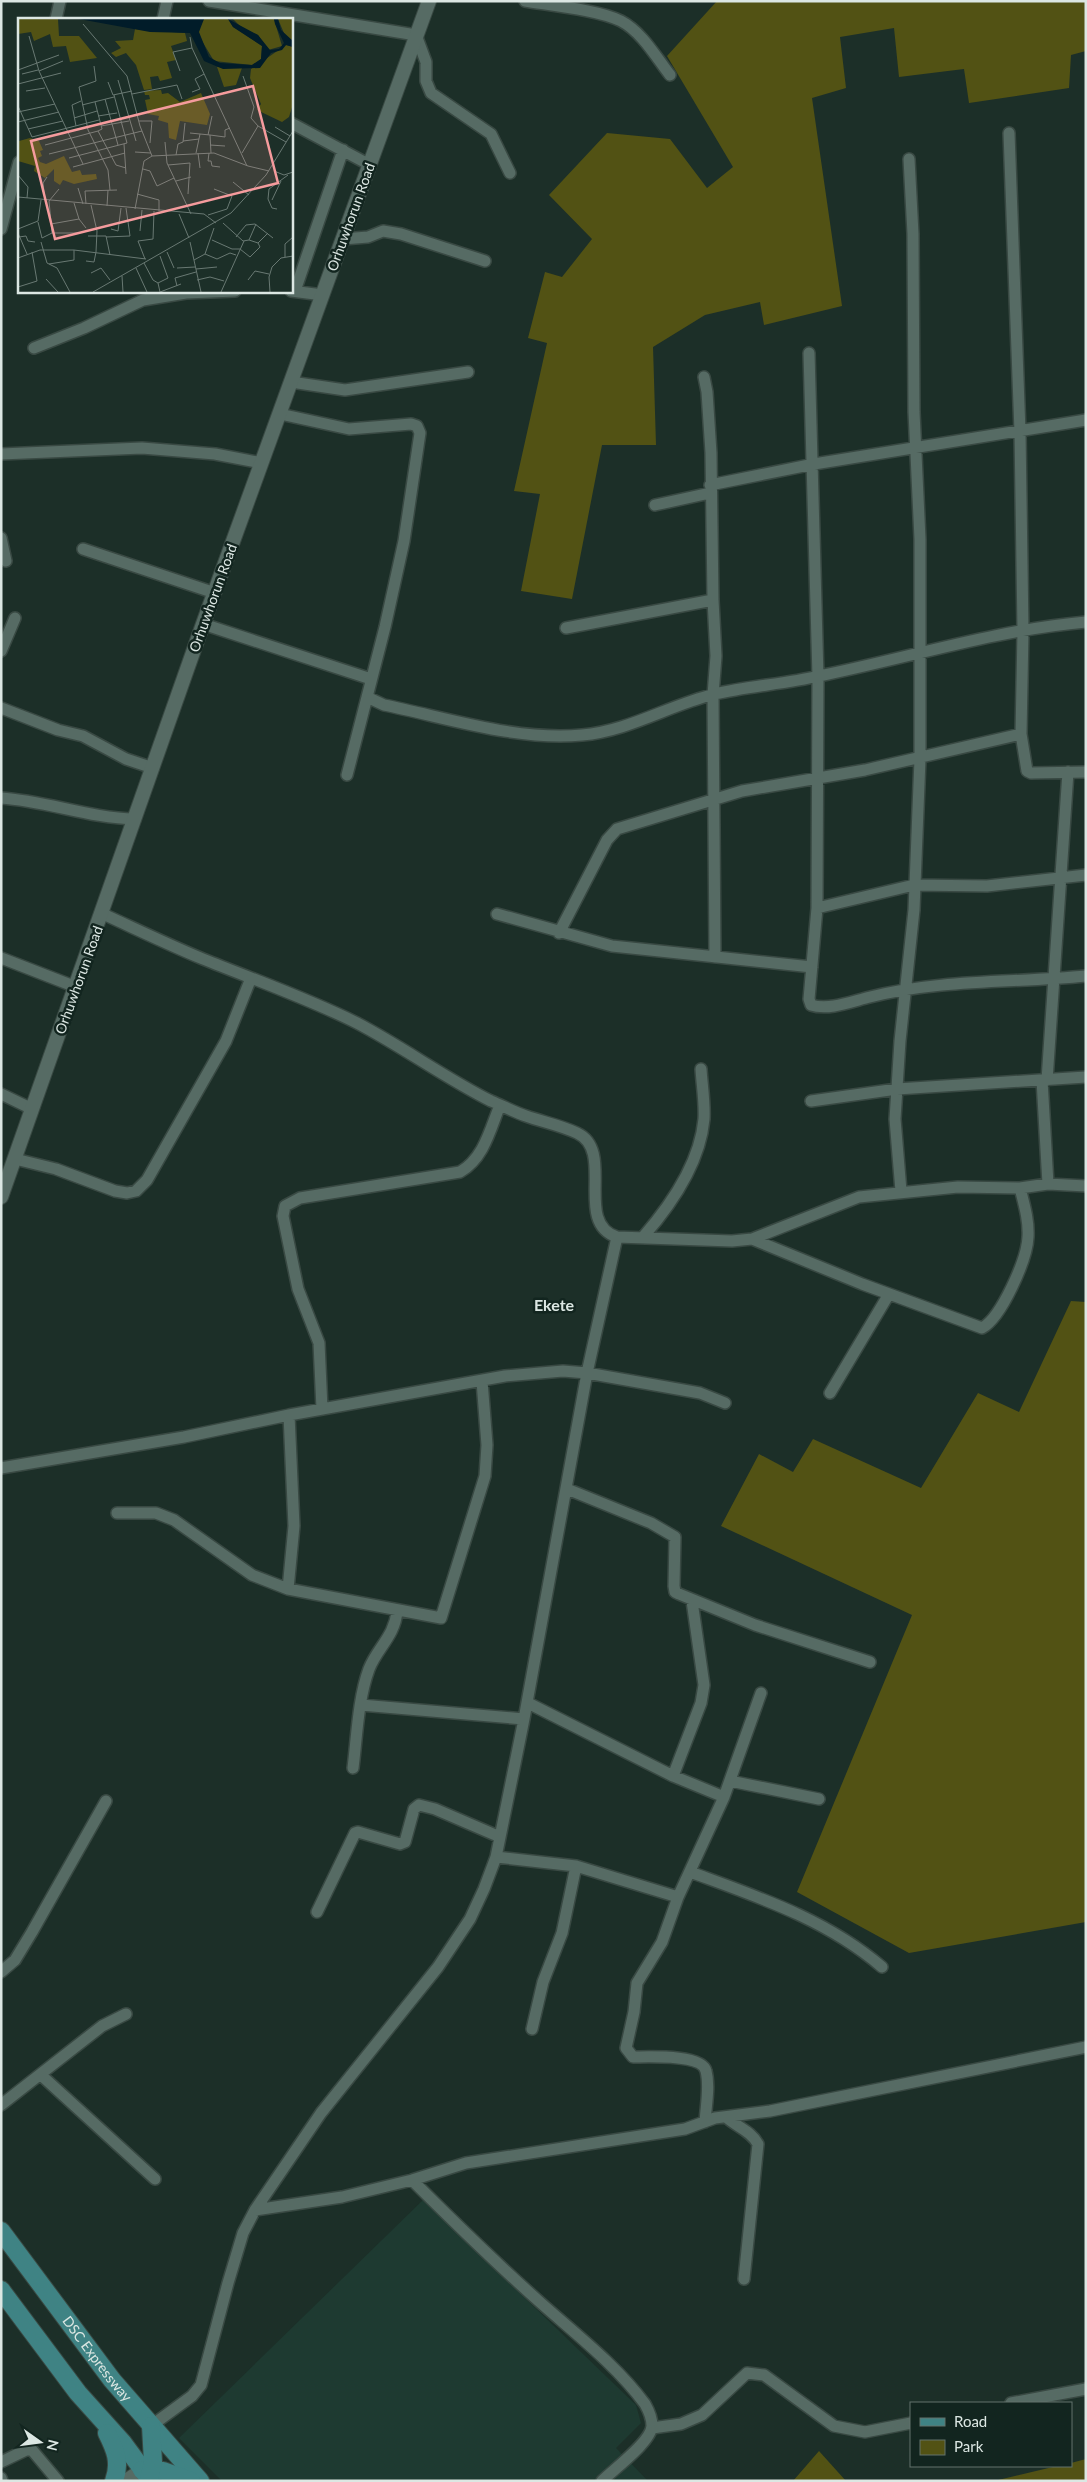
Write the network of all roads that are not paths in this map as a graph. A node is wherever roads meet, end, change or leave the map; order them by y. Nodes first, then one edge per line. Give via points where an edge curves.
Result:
1 (60, 1) edge
2 (167, 1) edge
3 (209, 1) edge
4 (428, 1) edge
5 (525, 1) edge
6 (56, 18) edge
7 (163, 18) edge
8 (416, 35) junction
9 (670, 76) dead end
10 (292, 124) edge
11 (1009, 133) dead end
12 (343, 150) junction
13 (909, 159) dead end
14 (370, 165) junction
15 (18, 166) edge
16 (510, 173) dead end
17 (1, 228) edge
18 (343, 239) junction
19 (485, 261) dead end
20 (293, 291) edge
21 (210, 292) edge
22 (323, 295) junction
23 (142, 296) edge
24 (34, 348) dead end
25 (809, 354) dead end
26 (468, 372) dead end
27 (704, 377) dead end
28 (291, 382) junction
29 (280, 414) junction
30 (1086, 420) edge
31 (1020, 432) junction
32 (916, 448) junction
33 (1, 454) edge
34 (262, 463) junction
35 (814, 464) junction
36 (710, 489) junction
37 (655, 505) dead end
38 (1, 538) edge
39 (83, 549) dead end
40 (6, 561) dead end
41 (214, 593) junction
42 (713, 600) junction
43 (15, 618) dead end
44 (1086, 622) edge
45 (204, 624) junction
46 (566, 628) dead end
47 (1023, 631) junction
48 (1, 651) edge
49 (920, 652) junction
50 (818, 677) junction
51 (371, 679) junction
52 (713, 695) junction
53 (368, 697) junction
54 (1, 708) edge
55 (1021, 734) junction
56 (920, 758) junction
57 (153, 768) junction
58 (1068, 772) junction
59 (1086, 772) edge
60 (346, 775) dead end
61 (818, 777) junction
62 (1, 798) edge
63 (713, 800) junction
64 (134, 819) junction
65 (1086, 875) edge
66 (1059, 880) junction
67 (914, 885) junction
68 (817, 908) junction
69 (103, 914) junction
70 (497, 914) dead end
71 (559, 933) junction
72 (715, 957) junction
73 (1, 958) edge
74 (812, 967) junction
75 (1086, 976) edge
76 (251, 978) junction
77 (1054, 979) junction
78 (76, 986) junction
79 (907, 988) junction
80 (701, 1069) dead end
81 (1086, 1077) edge
82 (1044, 1080) junction
83 (898, 1089) junction
84 (1, 1094) edge
85 (811, 1101) dead end
86 (500, 1105) junction
87 (34, 1106) junction
88 (15, 1159) junction
89 (1048, 1184) junction
90 (1086, 1186) edge
91 (1020, 1188) junction
92 (901, 1192) junction
93 (1, 1197) edge
94 (617, 1237) junction
95 (643, 1237) junction
96 (752, 1239) junction
97 (889, 1294) junction
98 (587, 1372) junction
99 (482, 1381) junction
100 (830, 1392) dead end
101 (725, 1403) dead end
102 (322, 1409) junction
103 (289, 1415) junction
104 (1, 1468) edge
105 (567, 1489) junction
106 (117, 1513) dead end
107 (288, 1589) junction
108 (692, 1601) junction
109 (397, 1611) junction
110 (870, 1662) dead end
111 (761, 1693) dead end
112 (528, 1703) junction
113 (361, 1706) junction
114 (524, 1719) junction
115 (353, 1768) dead end
116 (673, 1776) junction
117 (730, 1781) junction
118 (724, 1797) junction
119 (819, 1799) dead end
120 (106, 1801) dead end
121 (500, 1837) junction
122 (496, 1857) junction
123 (576, 1866) junction
124 (690, 1872) junction
125 (678, 1898) junction
126 (317, 1912) dead end
127 (882, 1967) dead end
128 (1, 1972) edge
129 (126, 2014) dead end
130 (532, 2029) dead end
131 (1086, 2047) edge
132 (41, 2075) junction
133 (1, 2105) edge
134 (726, 2117) junction
135 (705, 2122) junction
136 (155, 2180) dead end
137 (412, 2180) junction
138 (255, 2210) junction
139 (1, 2231) edge
140 (744, 2279) dead end
141 (1, 2290) edge
142 (1086, 2389) edge
143 (1016, 2402) edge
144 (97, 2415) junction
145 (910, 2422) edge
146 (151, 2426) junction
147 (652, 2428) junction
148 (1, 2462) edge
149 (148, 2476) edge
150 (58, 2481) edge
151 (114, 2481) edge
152 (126, 2481) edge
153 (191, 2481) edge
154 (200, 2481) edge
155 (602, 2481) edge

1 - 6 street
2 - 7 street
3 - 8 street
4 - 8 street, Orhuwhorun Road
5 - 9 street via 620,20 642,38
8 - 14 street, Orhuwhorun Road
8 - 16 street via 426,62 426,81 431,93 491,134
10 - 12 street
11 - 31 street
12 - 14 street
12 - 20 street
13 - 32 street
14 - 18 street, Orhuwhorun Road
15 - 17 street
18 - 19 street via 368,237 383,231
18 - 22 street, Orhuwhorun Road
20 - 22 street
21 - 23 street
22 - 28 street, Orhuwhorun Road
23 - 24 street via 84,328
25 - 35 street
26 - 28 street via 345,390
27 - 36 street via 711,453
28 - 29 street, Orhuwhorun Road
29 - 34 street, Orhuwhorun Road
29 - 51 street via 349,429 411,424 417,426 420,433 404,541
30 - 31 street
31 - 32 street
31 - 47 street
32 - 35 street
32 - 49 street
33 - 34 street via 142,448 216,454
34 - 41 street, Orhuwhorun Road
35 - 36 street
35 - 50 street
36 - 37 street
36 - 42 street
38 - 40 street
39 - 41 street
41 - 45 street, Orhuwhorun Road
42 - 46 street
42 - 52 street via 716,665
43 - 48 street
44 - 47 street
45 - 51 street
45 - 57 street, Orhuwhorun Road
47 - 49 street
47 - 55 street
49 - 50 street
49 - 56 street
50 - 52 street
50 - 61 street
51 - 53 street
52 - 53 street via 618,730 548,736 484,726 384,704
52 - 63 street
53 - 60 street
54 - 57 street via 82,736 126,759
55 - 56 street
55 - 58 street via 1027,771
56 - 61 street
56 - 67 street
57 - 64 street, Orhuwhorun Road
58 - 59 street
58 - 66 street
61 - 63 street via 742,791
61 - 68 street
62 - 64 street via 28,800 106,818
63 - 71 street via 617,828
63 - 72 street
64 - 69 street, Orhuwhorun Road
65 - 66 street
66 - 67 street via 987,886
66 - 77 street
67 - 68 street
67 - 79 street
68 - 74 street
69 - 76 street
69 - 78 street, Orhuwhorun Road
70 - 71 street
71 - 72 street via 612,946
72 - 74 street
73 - 78 street
74 - 79 street via 809,999 811,1005 817,1007
75 - 77 street
76 - 86 street via 315,1002 357,1023 390,1040 457,1084
76 - 88 street via 226,1041 147,1180 136,1191 115,1191 85,1178
77 - 79 street
77 - 82 street
78 - 87 street, Orhuwhorun Road
79 - 83 street
80 - 95 street via 704,1119 698,1143 677,1192
81 - 82 street
82 - 83 street
82 - 89 street
83 - 85 street
83 - 92 street via 896,1118
84 - 87 street via 26,1106
86 - 94 street via 579,1133 591,1146 598,1218 609,1234
86 - 102 street via 481,1151 472,1164 460,1172 300,1198 285,1206 283,1216 298,1288 319,1343
87 - 88 street, Orhuwhorun Road
88 - 93 street, Orhuwhorun Road
89 - 90 street
89 - 91 street
91 - 92 street via 958,1187
91 - 97 street via 1028,1239 1016,1277 990,1323 982,1328 975,1327
92 - 96 street via 859,1197
94 - 95 street
94 - 98 street
95 - 96 street
96 - 97 street
97 - 100 street
98 - 99 street via 505,1376
98 - 101 street via 693,1391
98 - 105 street
99 - 102 street
99 - 109 street via 487,1445 485,1476 444,1614 435,1619
102 - 103 street
103 - 104 street via 184,1438
103 - 107 street via 294,1526
105 - 108 street via 651,1523 676,1537 675,1592
105 - 112 street
106 - 107 street via 156,1513 174,1520 252,1575
107 - 109 street
108 - 110 street via 754,1625
108 - 116 street via 704,1685 701,1703
109 - 113 street via 392,1633 374,1656 368,1671
111 - 117 street
112 - 114 street
112 - 116 street
113 - 114 street
113 - 115 street
114 - 121 street
116 - 118 street
117 - 118 street
117 - 119 street
118 - 124 street
120 - 128 street via 15,1960
121 - 122 street
121 - 126 street via 419,1805 414,1809 405,1842 400,1844 354,1833
122 - 123 street
122 - 138 street via 470,1920 438,1967 321,2113
123 - 125 street
123 - 130 street via 562,1933 543,1982
124 - 125 street
124 - 127 street via 779,1905 819,1924 859,1947
125 - 135 street via 662,1942 637,1983 626,2048 633,2056 670,2057 700,2063 706,2069 707,2080
129 - 132 street via 102,2026
131 - 134 street via 770,2111
132 - 133 street
132 - 136 street
134 - 135 street
134 - 140 street via 754,2136 758,2144
135 - 137 street via 685,2129 466,2163
137 - 138 street via 342,2198
137 - 147 street via 628,2384 646,2406 652,2418
138 - 146 street via 243,2232 201,2384 192,2396
139 - 146 main road, DSC Expressway via 82,2342
141 - 144 main road
142 - 143 street
144 - 149 main road
144 - 151 main road via 117,2456
145 - 147 street via 865,2432 834,2426 764,2375 754,2372 747,2373 702,2415 681,2424
146 - 149 main road
146 - 154 main road, DSC Expressway
147 - 155 street via 648,2438
148 - 150 street via 32,2450
149 - 152 street
149 - 153 main road via 172,2473

